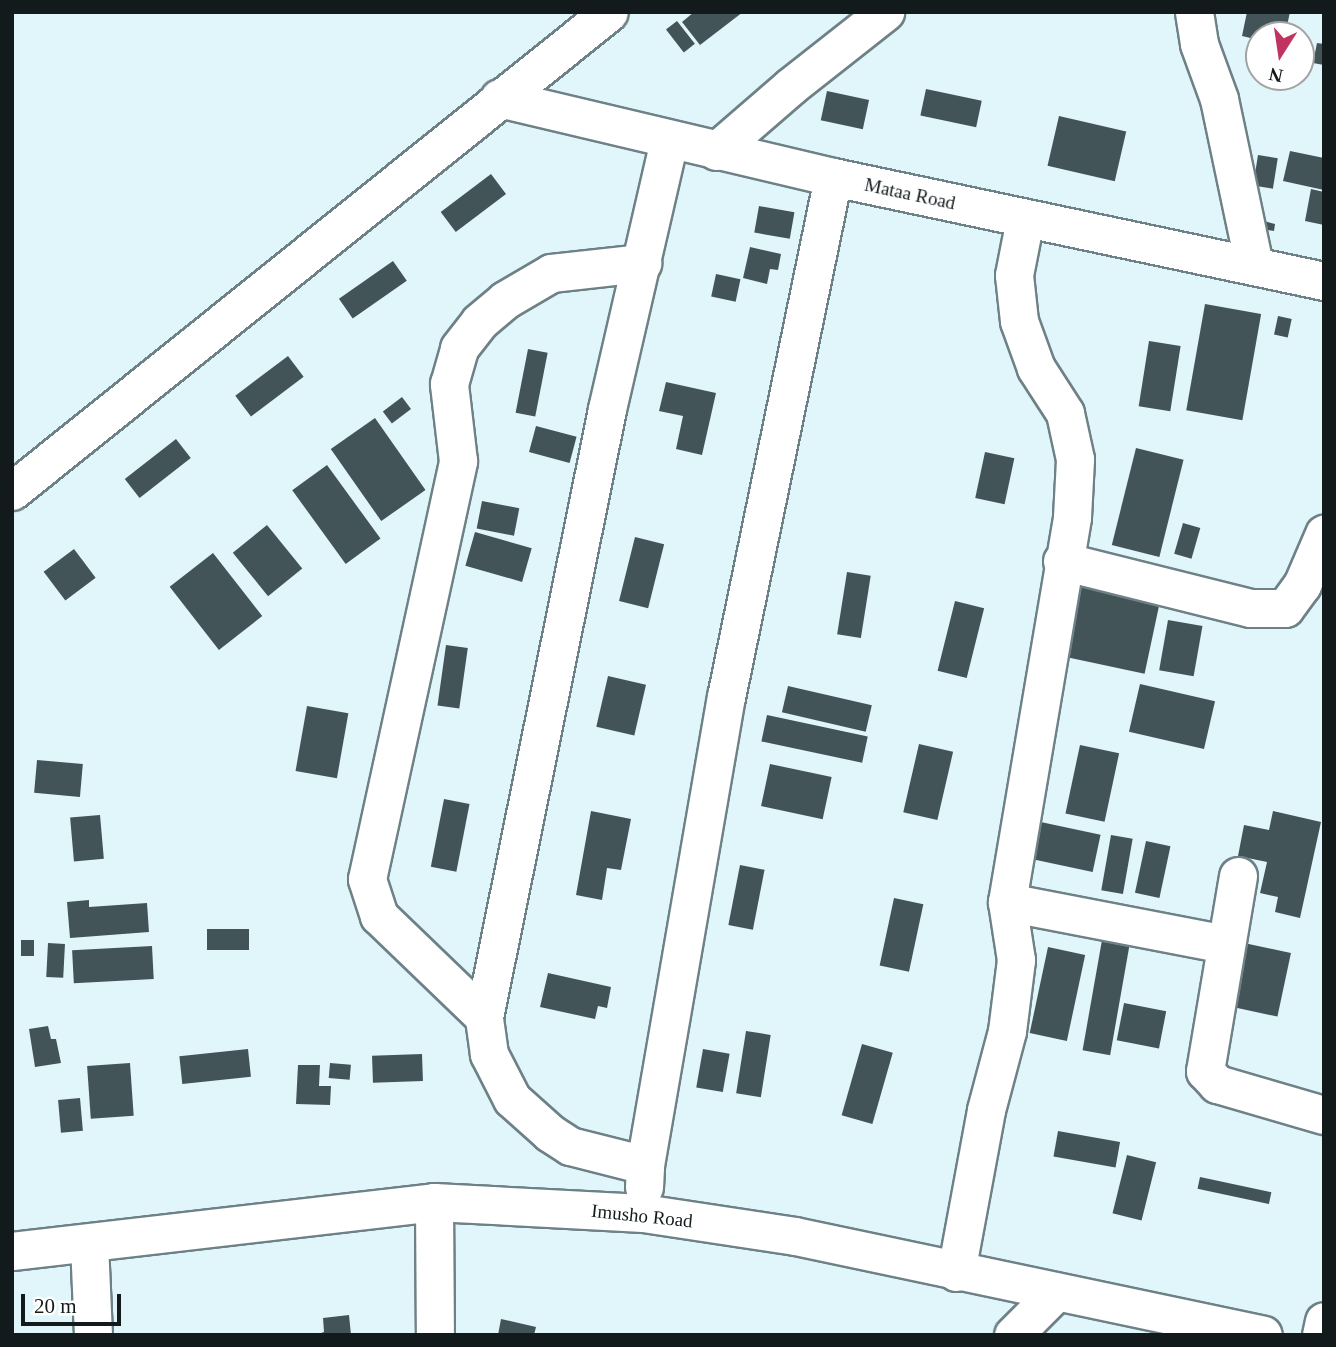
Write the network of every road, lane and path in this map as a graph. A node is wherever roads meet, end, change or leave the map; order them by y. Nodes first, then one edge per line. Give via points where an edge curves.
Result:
1 (609, 12) edge
2 (884, 12) edge
3 (1194, 12) edge
4 (499, 98) junction
5 (669, 141) junction
6 (716, 151) junction
7 (833, 177) junction
8 (1025, 219) junction
9 (642, 263) junction
10 (1254, 265) junction
11 (1324, 281) edge
12 (12, 491) edge
13 (1324, 534) edge
14 (1062, 561) junction
15 (1238, 876) dead end
16 (1007, 902) junction
17 (1225, 944) junction
18 (484, 1017) junction
19 (1324, 1115) edge
20 (645, 1165) junction
21 (434, 1202) junction
22 (643, 1213) junction
23 (89, 1242) junction
24 (12, 1251) edge
25 (956, 1272) junction
26 (1056, 1292) junction
27 (1324, 1321) edge
28 (93, 1335) edge
29 (435, 1335) edge
30 (1013, 1335) edge
31 (1263, 1335) edge
32 (1321, 1335) edge

1 - 4 street
2 - 6 street
3 - 10 street via 1199,44 1219,99
4 - 5 street, Mataa Road
4 - 12 street
5 - 6 street, Mataa Road
5 - 9 street
6 - 7 street, Mataa Road
7 - 8 street, Mataa Road
7 - 20 street via 726,697
8 - 10 street, Mataa Road
8 - 14 street via 1014,275 1018,321 1036,368 1065,413 1075,459 1072,517
9 - 18 street via 607,409
9 - 18 street via 551,272 505,300 479,322 459,348 449,384 458,461 367,879 379,916
10 - 11 street, Mataa Road
13 - 14 street via 1303,584 1284,608 1250,608
14 - 16 street
15 - 17 street
16 - 17 street
16 - 25 street via 1016,960 1007,1031 986,1110
17 - 19 street via 1205,1071 1217,1084
18 - 20 street via 489,1054 512,1099 570,1146
20 - 22 street
21 - 22 street, Imusho Road
21 - 23 street, Imusho Road
21 - 29 street
22 - 25 street, Imusho Road via 795,1236
23 - 24 street, Imusho Road
23 - 28 street
25 - 26 street, Imusho Road
26 - 30 street
26 - 31 street, Imusho Road
27 - 32 street

